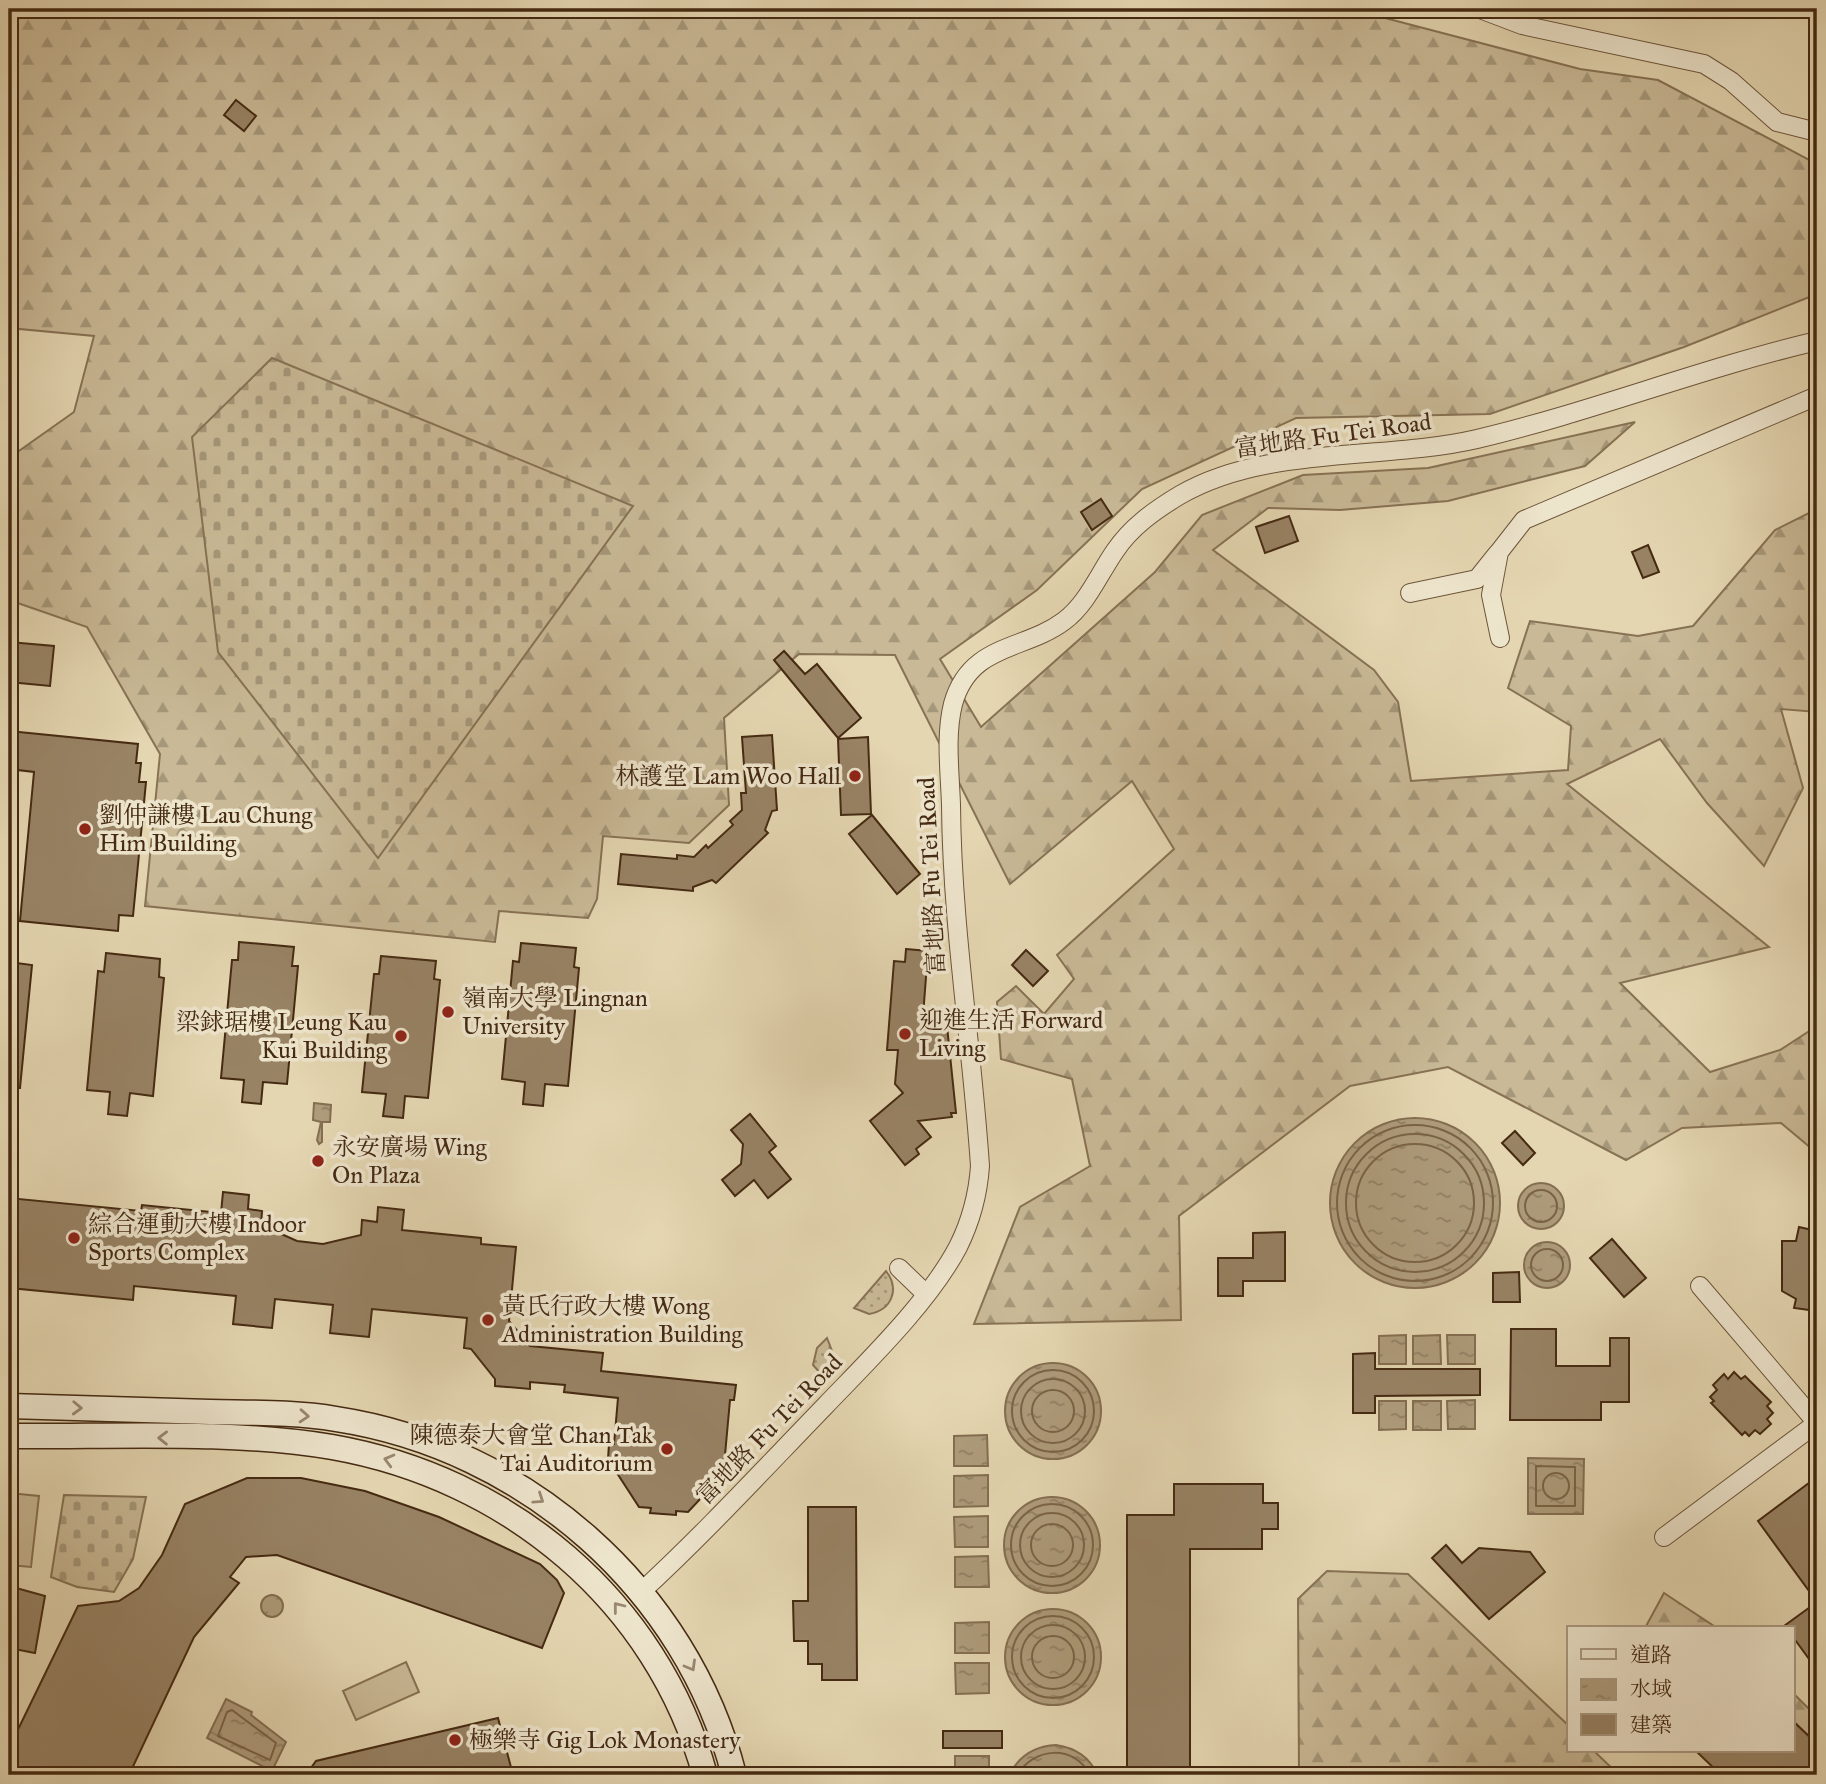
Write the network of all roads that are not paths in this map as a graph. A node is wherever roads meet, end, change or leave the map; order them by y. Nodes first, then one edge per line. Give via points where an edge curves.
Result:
1 (1480, 9) edge
2 (1817, 132) edge
3 (1817, 341) edge
4 (1817, 396) edge
5 (1499, 552) junction
6 (1410, 593) dead end
7 (1500, 638) dead end
8 (899, 1268) dead end
9 (1700, 1286) dead end
10 (925, 1293) junction
11 (9, 1406) edge
12 (1817, 1423) edge
13 (9, 1436) edge
14 (1664, 1537) dead end
15 (641, 1592) junction
16 (705, 1775) edge
17 (734, 1775) edge

1 - 2 street via 1522,25 1704,64 1777,122
3 - 10 street, 富地路 Fu Tei Road via 1474,440 1260,467 1213,479 1166,504 1131,531 1067,619 999,649 970,673 956,696 951,717 951,871 979,1178 966,1230
4 - 5 street via 1532,514
5 - 6 street via 1477,579
5 - 7 street via 1491,595
8 - 10 street
9 - 12 street
10 - 15 street, 富地路 Fu Tei Road via 870,1359
11 -> 15 main road via 302,1416 396,1432 467,1459 527,1491 582,1530
12 - 14 street
16 -> 13 main road via 685,1714 669,1683 609,1597 559,1548 466,1489 374,1456 293,1443
15 -> 17 main road via 693,1669 720,1728

